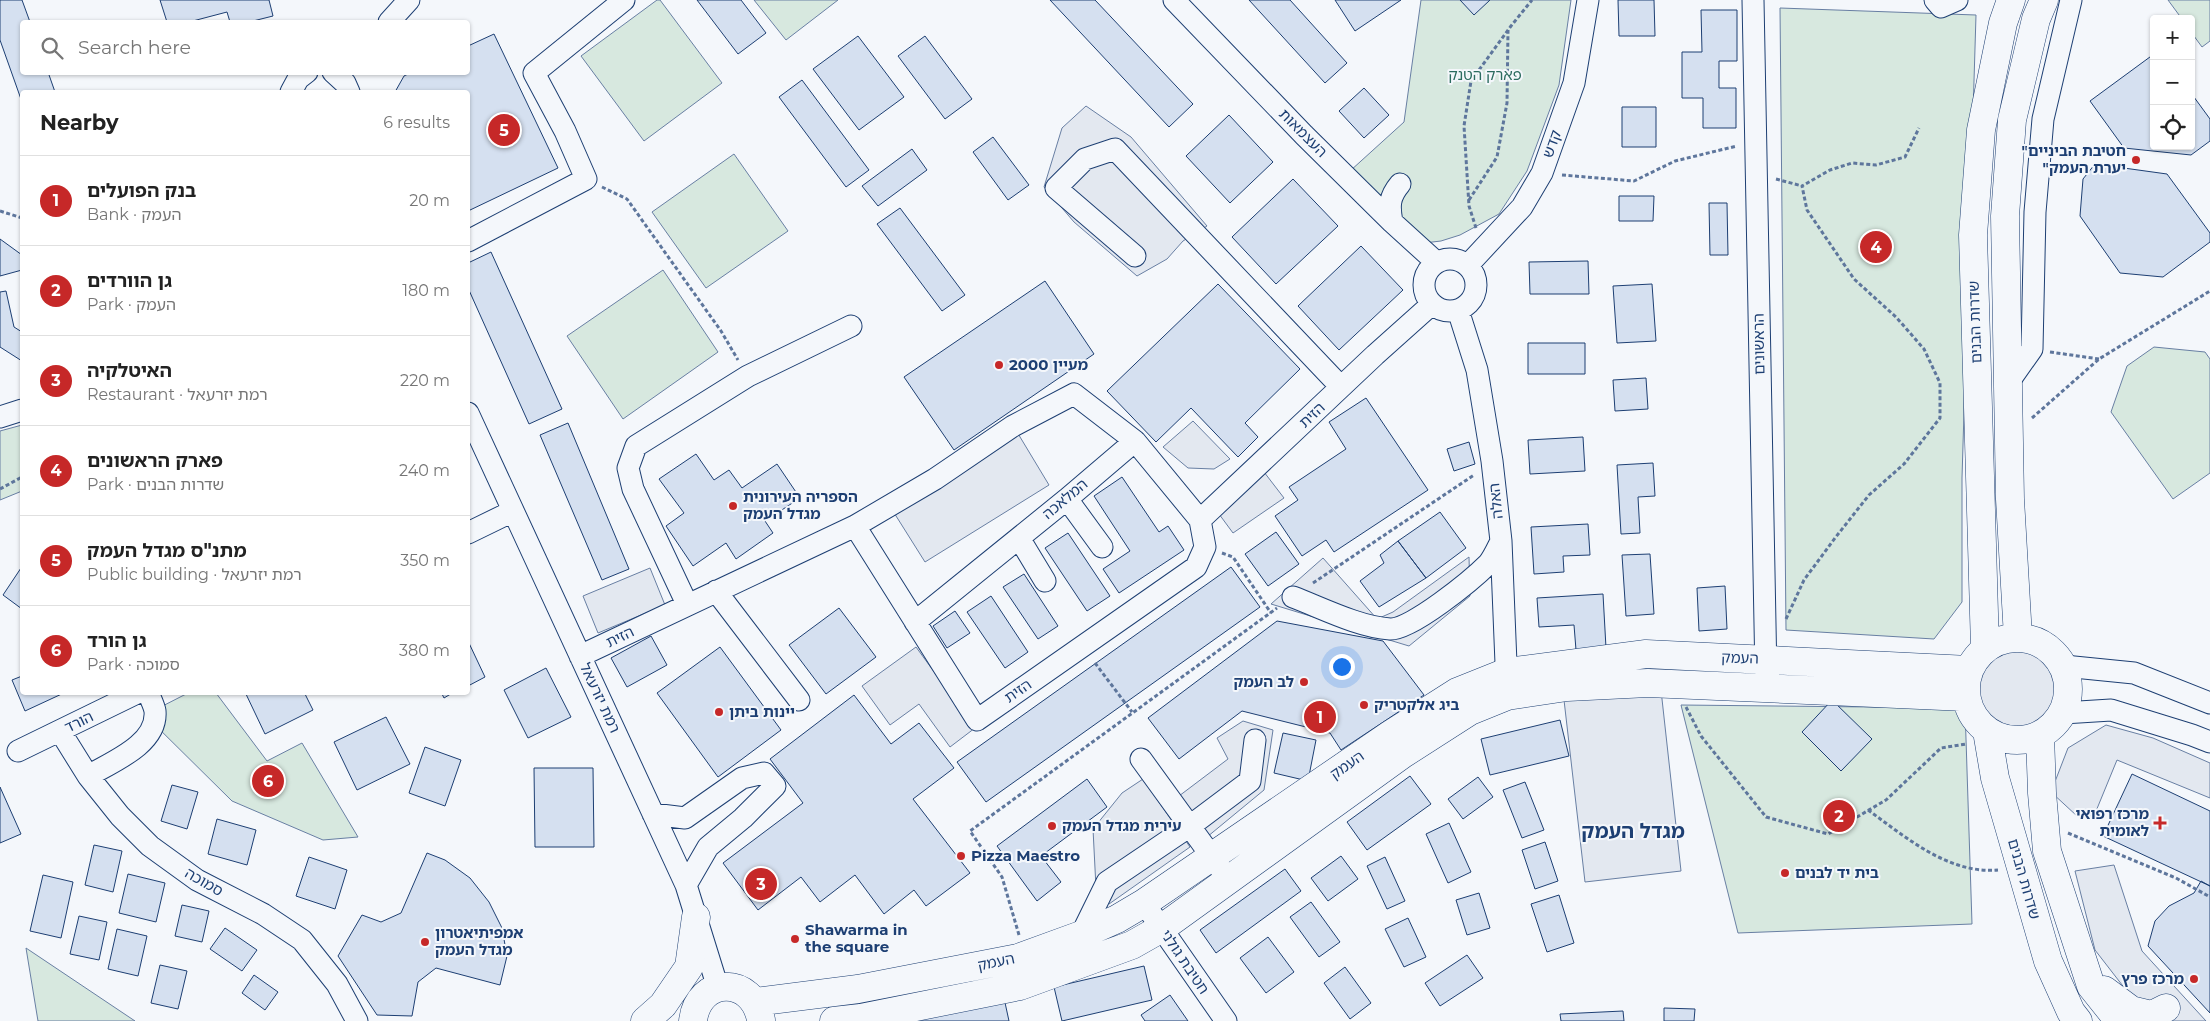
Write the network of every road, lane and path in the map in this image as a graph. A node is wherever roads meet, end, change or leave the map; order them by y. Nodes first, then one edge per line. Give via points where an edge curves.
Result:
1 (410, 0) edge
2 (624, 0) edge
3 (1174, 0) edge
4 (1532, 0) edge
5 (1588, 0) edge
6 (1753, 0) edge
7 (1935, 0) edge
8 (1957, 0) edge
9 (2011, 0) edge
10 (2044, 0) edge
11 (2071, 0) edge
12 (391, 20) edge
13 (1508, 30) junction
14 (303, 75) edge
15 (292, 90) edge
16 (1920, 128) dead end
17 (1755, 141) junction
18 (1756, 170) junction
19 (1542, 174) junction
20 (586, 179) junction
21 (1400, 184) dead end
22 (1802, 186) junction
23 (1469, 200) junction
24 (0, 211) edge
25 (20, 217) edge
26 (1392, 222) junction
27 (470, 241) edge
28 (1483, 250) junction
29 (1135, 256) dead end
30 (1436, 262) junction
31 (1468, 265) junction
32 (2210, 292) edge
33 (1432, 304) junction
34 (1458, 310) junction
35 (851, 326) dead end
36 (2032, 350) junction
37 (2099, 359) junction
38 (748, 376) junction
39 (2008, 384) junction
40 (1341, 387) junction
41 (20, 411) edge
42 (0, 417) edge
43 (470, 418) edge
44 (2009, 439) junction
45 (1134, 441) junction
46 (1492, 460) junction
47 (20, 478) edge
48 (0, 489) edge
49 (1067, 499) junction
50 (513, 511) junction
51 (1200, 520) junction
52 (855, 526) junction
53 (470, 532) edge
54 (1019, 538) junction
55 (1501, 541) junction
56 (1102, 547) dead end
57 (1205, 547) junction
58 (1045, 581) dead end
59 (716, 591) junction
60 (1293, 597) junction
61 (687, 604) junction
62 (1271, 613) junction
63 (915, 622) junction
64 (1782, 626) dead end
65 (2018, 637) junction
66 (1985, 648) junction
67 (580, 656) junction
68 (1764, 660) junction
69 (1095, 664) dead end
70 (2064, 666) junction
71 (1968, 670) junction
72 (1507, 684) junction
73 (1675, 684) junction
74 (1767, 688) junction
75 (133, 695) edge
76 (149, 695) edge
77 (1966, 697) junction
78 (799, 700) dead end
79 (2210, 703) edge
80 (1132, 712) junction
81 (2063, 713) junction
82 (60, 731) junction
83 (2040, 735) junction
84 (1988, 736) junction
85 (1255, 740) dead end
86 (2210, 742) edge
87 (18, 751) dead end
88 (1141, 758) dead end
89 (88, 776) junction
90 (1868, 810) junction
91 (653, 814) junction
92 (2044, 823) junction
93 (1190, 826) junction
94 (1220, 868) junction
95 (2021, 869) junction
96 (686, 885) junction
97 (2210, 897) edge
98 (1144, 903) junction
99 (696, 917) junction
100 (1162, 928) junction
101 (1081, 934) junction
102 (1026, 955) junction
103 (2087, 976) junction
104 (718, 988) junction
105 (759, 1012) edge
106 (688, 1018) edge
107 (356, 1021) edge
108 (645, 1021) edge
109 (834, 1021) edge
110 (1226, 1021) edge
111 (2078, 1021) edge
112 (2119, 1021) edge
113 (2158, 1021) edge

1 - 12 street
2 - 20 street via 534,73
3 - 26 street, העצמאות
4 - 13 path
5 - 19 street, קדש via 1574,83
6 - 17 street, הראשונים
7 - 8 street via 1941,7
9 - 66 main road, שדרות הבנים via 2003,23 1981,130 1973,234
10 - 39 main road, שדרות הבנים via 2036,19 2012,120 2005,216
11 - 36 street via 2043,119 2035,212
13 - 23 path via 1507,103 1497,157
13 - 23 path via 1471,81 1464,126
14 - 15 street
16 - 22 path via 1905,157 1876,166 1852,163 1830,170
17 - 18 street, הראשונים
17 - 19 path via 1675,161 1634,181
18 - 22 path
18 - 68 street, הראשונים
19 - 28 street, קדש via 1522,207
20 - 27 street
20 - 38 path via 627,199 721,331
21 - 26 street via 1389,204
22 - 64 path via 1807,210 1854,279 1896,317 1924,349 1940,383 1940,418 1904,464 1869,495 1835,538 1804,580
23 - 28 path
24 - 25 path
26 - 30 street, העצמאות
28 - 31 street, קדש
29 - 40 street via 1056,188 1085,159 1115,149
30 - 31 street via 1452,258
30 - 33 street via 1424,282 1424,290
31 - 34 street via 1477,286 1471,301
32 - 37 path
33 - 34 street via 1445,310
33 - 40 street, הזית
34 - 46 street, האלה via 1477,370
35 - 38 street
36 - 37 path
36 - 39 street
37 - 44 path
38 - 61 street via 636,446 628,468 633,489
39 - 44 main road, שדרות הבנים
40 - 51 street, הזית
41 - 42 street
43 - 50 street, רמת יזרעאל
44 - 65 main road, שדרות הבנים
45 - 49 street, המלאכה
45 - 51 street
45 - 52 street via 1074,394 1013,426 935,479
46 - 55 street, האלה
46 - 60 path via 1455,489
47 - 48 path
49 - 54 street, המלאכה
49 - 56 street
50 - 53 street
50 - 67 street, רמת יזרעאל
51 - 57 street
52 - 59 street, הזית
52 - 63 street, הזית
54 - 58 street
54 - 63 street, המלאכה
55 - 60 street via 1489,563 1457,590 1415,621 1392,629 1369,625
55 - 72 street, האלה
57 - 62 path via 1232,557
57 - 63 street, הזית via 1196,567 976,720
59 - 61 street, הזית
59 - 78 street
60 - 62 path
61 - 67 street, הזית
62 - 80 path
65 - 66 main road via 2000,639
65 - 70 main road via 2036,640 2052,650
66 - 71 main road
67 - 91 street, רמת יזרעאל
68 - 71 main road, העמק
68 - 72 main road, העמק via 1646,654
68 - 74 street, הראשונים
69 - 80 path
70 - 79 street via 2134,673
70 - 81 main road via 2068,698
71 - 77 main road
72 - 73 main road, העמק via 1567,687
72 - 94 main road, העמק via 1403,754
73 - 74 main road, העמק
73 - 90 path via 1701,736 1766,817 1828,834
74 - 77 main road, העמק
75 - 82 street, הורד
76 - 89 street via 155,710 154,725 146,738
77 - 84 main road via 1973,716
80 - 102 path via 970,831 1002,877
81 - 83 main road via 2054,726
81 - 86 street via 2111,710
82 - 87 street, הורד
82 - 89 street, סמוכה
83 - 84 main road via 2022,740
83 - 92 main road, שדרות הבנים
84 - 90 path via 1941,748 1886,800
84 - 95 main road, שדרות הבנים via 1995,778
85 - 93 street via 1250,780
88 - 93 street
89 - 107 street, סמוכה via 120,816 150,846 197,880 263,914 302,940 337,984
90 - 95 path via 1928,853 1980,872
91 - 96 street, רמת יזרעאל
91 - 96 street via 685,818 742,778 764,773 775,786 708,847
92 - 97 path via 2176,878
92 - 103 main road, שדרות הבנים via 2047,851
93 - 94 street
93 - 101 street via 1107,882
94 - 98 main road, העמק
94 - 100 main road, העמק
95 - 111 main road, שדרות הבנים via 2048,961
96 - 99 street, רמת יזרעאל
98 - 100 street, חטיבת גולני
98 - 101 main road, העמק
99 - 104 street, רמת יזרעאל
99 - 108 main road via 689,967 663,1005
100 - 109 main road, העמק via 1132,945 1020,986
100 - 110 street, חטיבת גולני
101 - 102 main road, העמק
102 - 105 main road, העמק
103 - 112 main road, שדרות הבנים via 2091,986
103 - 113 main road via 2131,1010 2152,1015 2166,1008
104 - 105 main road via 729,986 749,994
104 - 106 main road via 707,993

